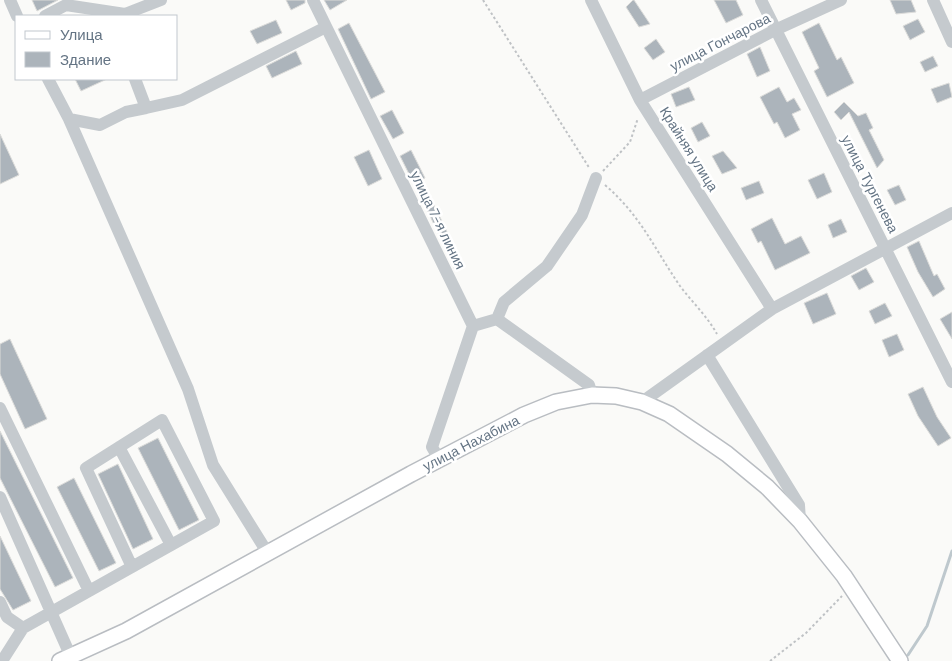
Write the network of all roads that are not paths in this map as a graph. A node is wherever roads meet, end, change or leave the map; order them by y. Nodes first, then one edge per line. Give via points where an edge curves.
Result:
1 (10, 0) edge
2 (161, 0) edge
3 (313, 0) edge
4 (591, 0) edge
5 (761, 0) edge
6 (841, 0) edge
7 (933, 0) edge
8 (67, 1) edge
9 (110, 14) edge
10 (17, 15) edge
11 (46, 15) edge
12 (326, 27) junction
13 (775, 30) junction
14 (952, 42) edge
15 (49, 80) edge
16 (135, 80) edge
17 (640, 100) junction
18 (146, 108) junction
19 (69, 119) junction
20 (596, 178) road end
21 (952, 212) edge
22 (886, 247) junction
23 (772, 309) junction
24 (498, 319) junction
25 (474, 326) junction
26 (707, 355) junction
27 (952, 382) edge
28 (592, 395) junction
29 (642, 402) junction
30 (0, 408) edge
31 (119, 447) junction
32 (439, 459) junction
33 (0, 497) edge
34 (800, 521) junction
35 (171, 545) junction
36 (267, 552) junction
37 (132, 567) junction
38 (89, 591) junction
39 (0, 602) edge
40 (52, 611) junction
41 (23, 628) junction
42 (66, 659) edge
43 (2, 661) edge
44 (900, 661) edge

1 - 10 street
2 - 9 street via 125,14
3 - 12 street, улица 7-я линия
4 - 17 street, Крайняя улица
5 - 13 street, улица Тургенева
6 - 13 street, улица Гончарова
7 - 14 street
8 - 9 street
8 - 11 street
12 - 18 street via 182,100
12 - 25 street, улица 7-я линия
13 - 17 street, улица Гончарова
13 - 22 street, улица Тургенева
15 - 19 street
16 - 18 street
17 - 23 street, Крайняя улица
18 - 19 street via 126,112 100,125
19 - 36 street via 188,390 213,465
20 - 24 street via 582,215 548,266 504,302
21 - 22 street
22 - 23 street
22 - 27 street, улица Тургенева
23 - 26 street
24 - 25 street
24 - 28 street via 589,385
25 - 32 street via 432,447
26 - 29 street
26 - 34 street via 799,505
28 - 29 main road, улица Нахабина
28 - 32 main road, улица Нахабина via 556,402 524,415
29 - 34 main road, улица Нахабина via 669,414 726,454 767,487
30 - 38 street
31 - 35 street
31 - 35 street via 162,420 214,521
31 - 37 street via 86,468
32 - 36 main road, улица Нахабина
33 - 40 street
34 - 44 main road, улица Нахабина via 852,588
35 - 37 street
36 - 42 main road, улица Нахабина via 126,631
37 - 38 street
38 - 40 street
39 - 41 street via 7,617
40 - 41 street
40 - 42 street
41 - 43 street

